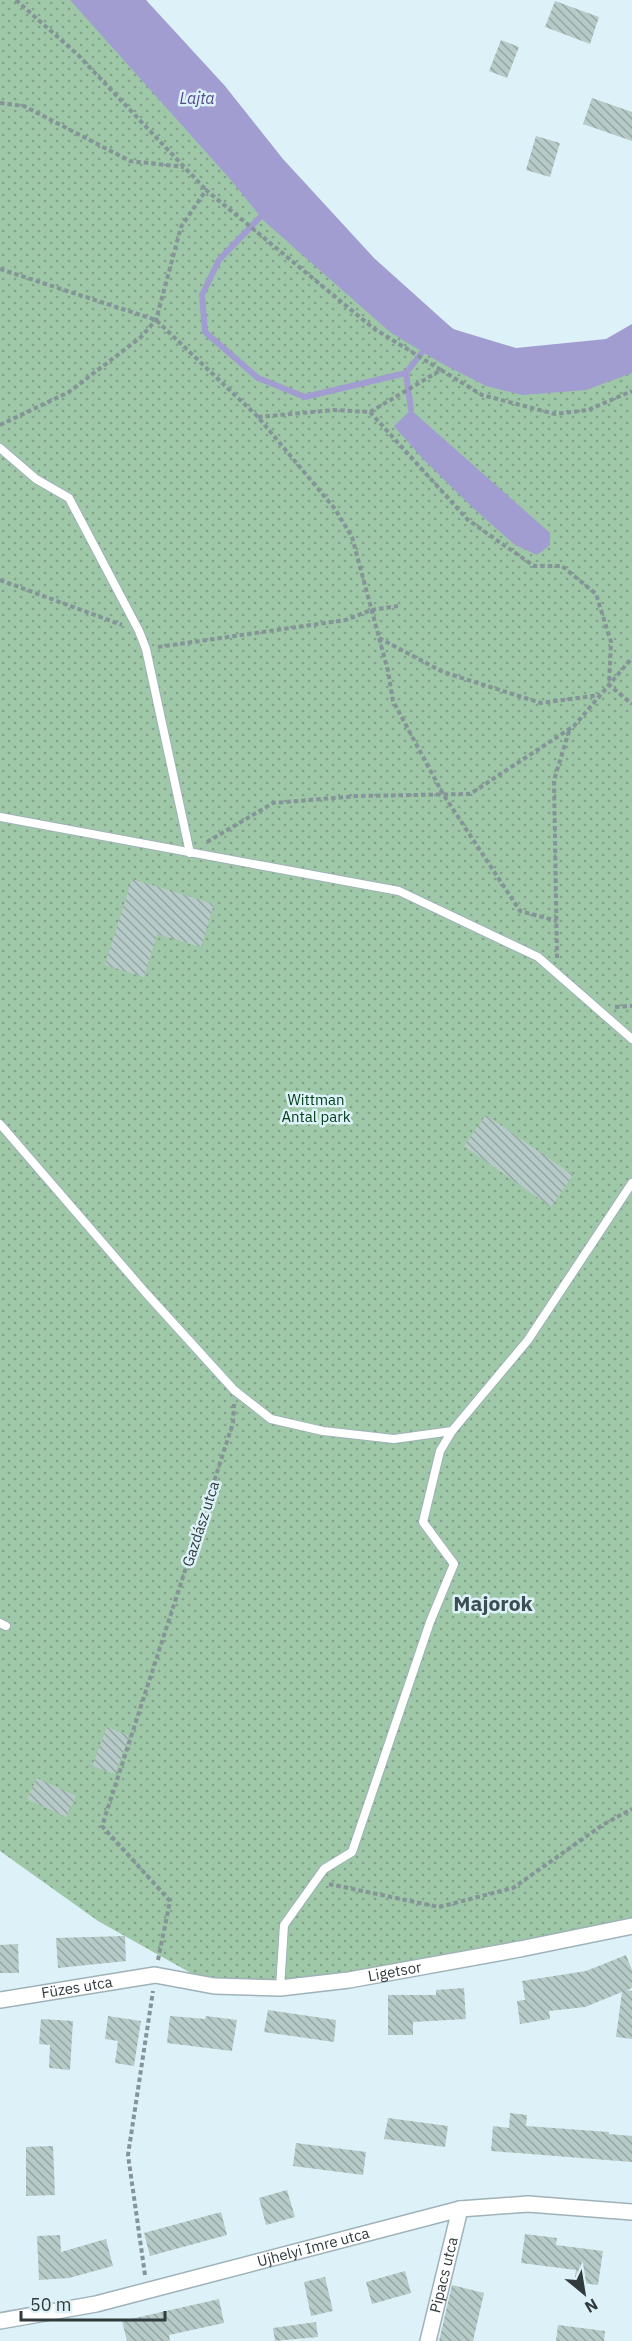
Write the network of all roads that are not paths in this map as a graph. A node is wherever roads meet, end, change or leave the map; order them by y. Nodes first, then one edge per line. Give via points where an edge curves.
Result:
1 (0, 448) edge
2 (0, 817) edge
3 (190, 853) junction
4 (632, 1039) edge
5 (0, 1124) edge
6 (632, 1183) edge
7 (452, 1431) junction
8 (632, 1926) edge
9 (155, 1975) joint
10 (280, 1988) junction
11 (0, 2000) edge
12 (460, 2209) junction
13 (632, 2212) edge
14 (0, 2321) edge
15 (428, 2341) edge

1 - 3 lane via 36,478 69,498 139,631
2 - 3 lane
3 - 4 lane via 399,891 538,957
5 - 7 lane via 234,1390 271,1419 323,1431 394,1439
6 - 7 lane via 528,1340
7 - 10 lane via 440,1451 423,1522 454,1564 430,1622 352,1852 324,1869 285,1925
8 - 10 street, Ligetsor via 396,1972
9 - 10 street, Ligetsor via 214,1986
9 - 11 street, Füzes utca
12 - 13 street, Ujhelyi Imre utca via 528,2204
12 - 14 street, Ujhelyi Imre utca via 96,2304
12 - 15 street, Pipacs utca

